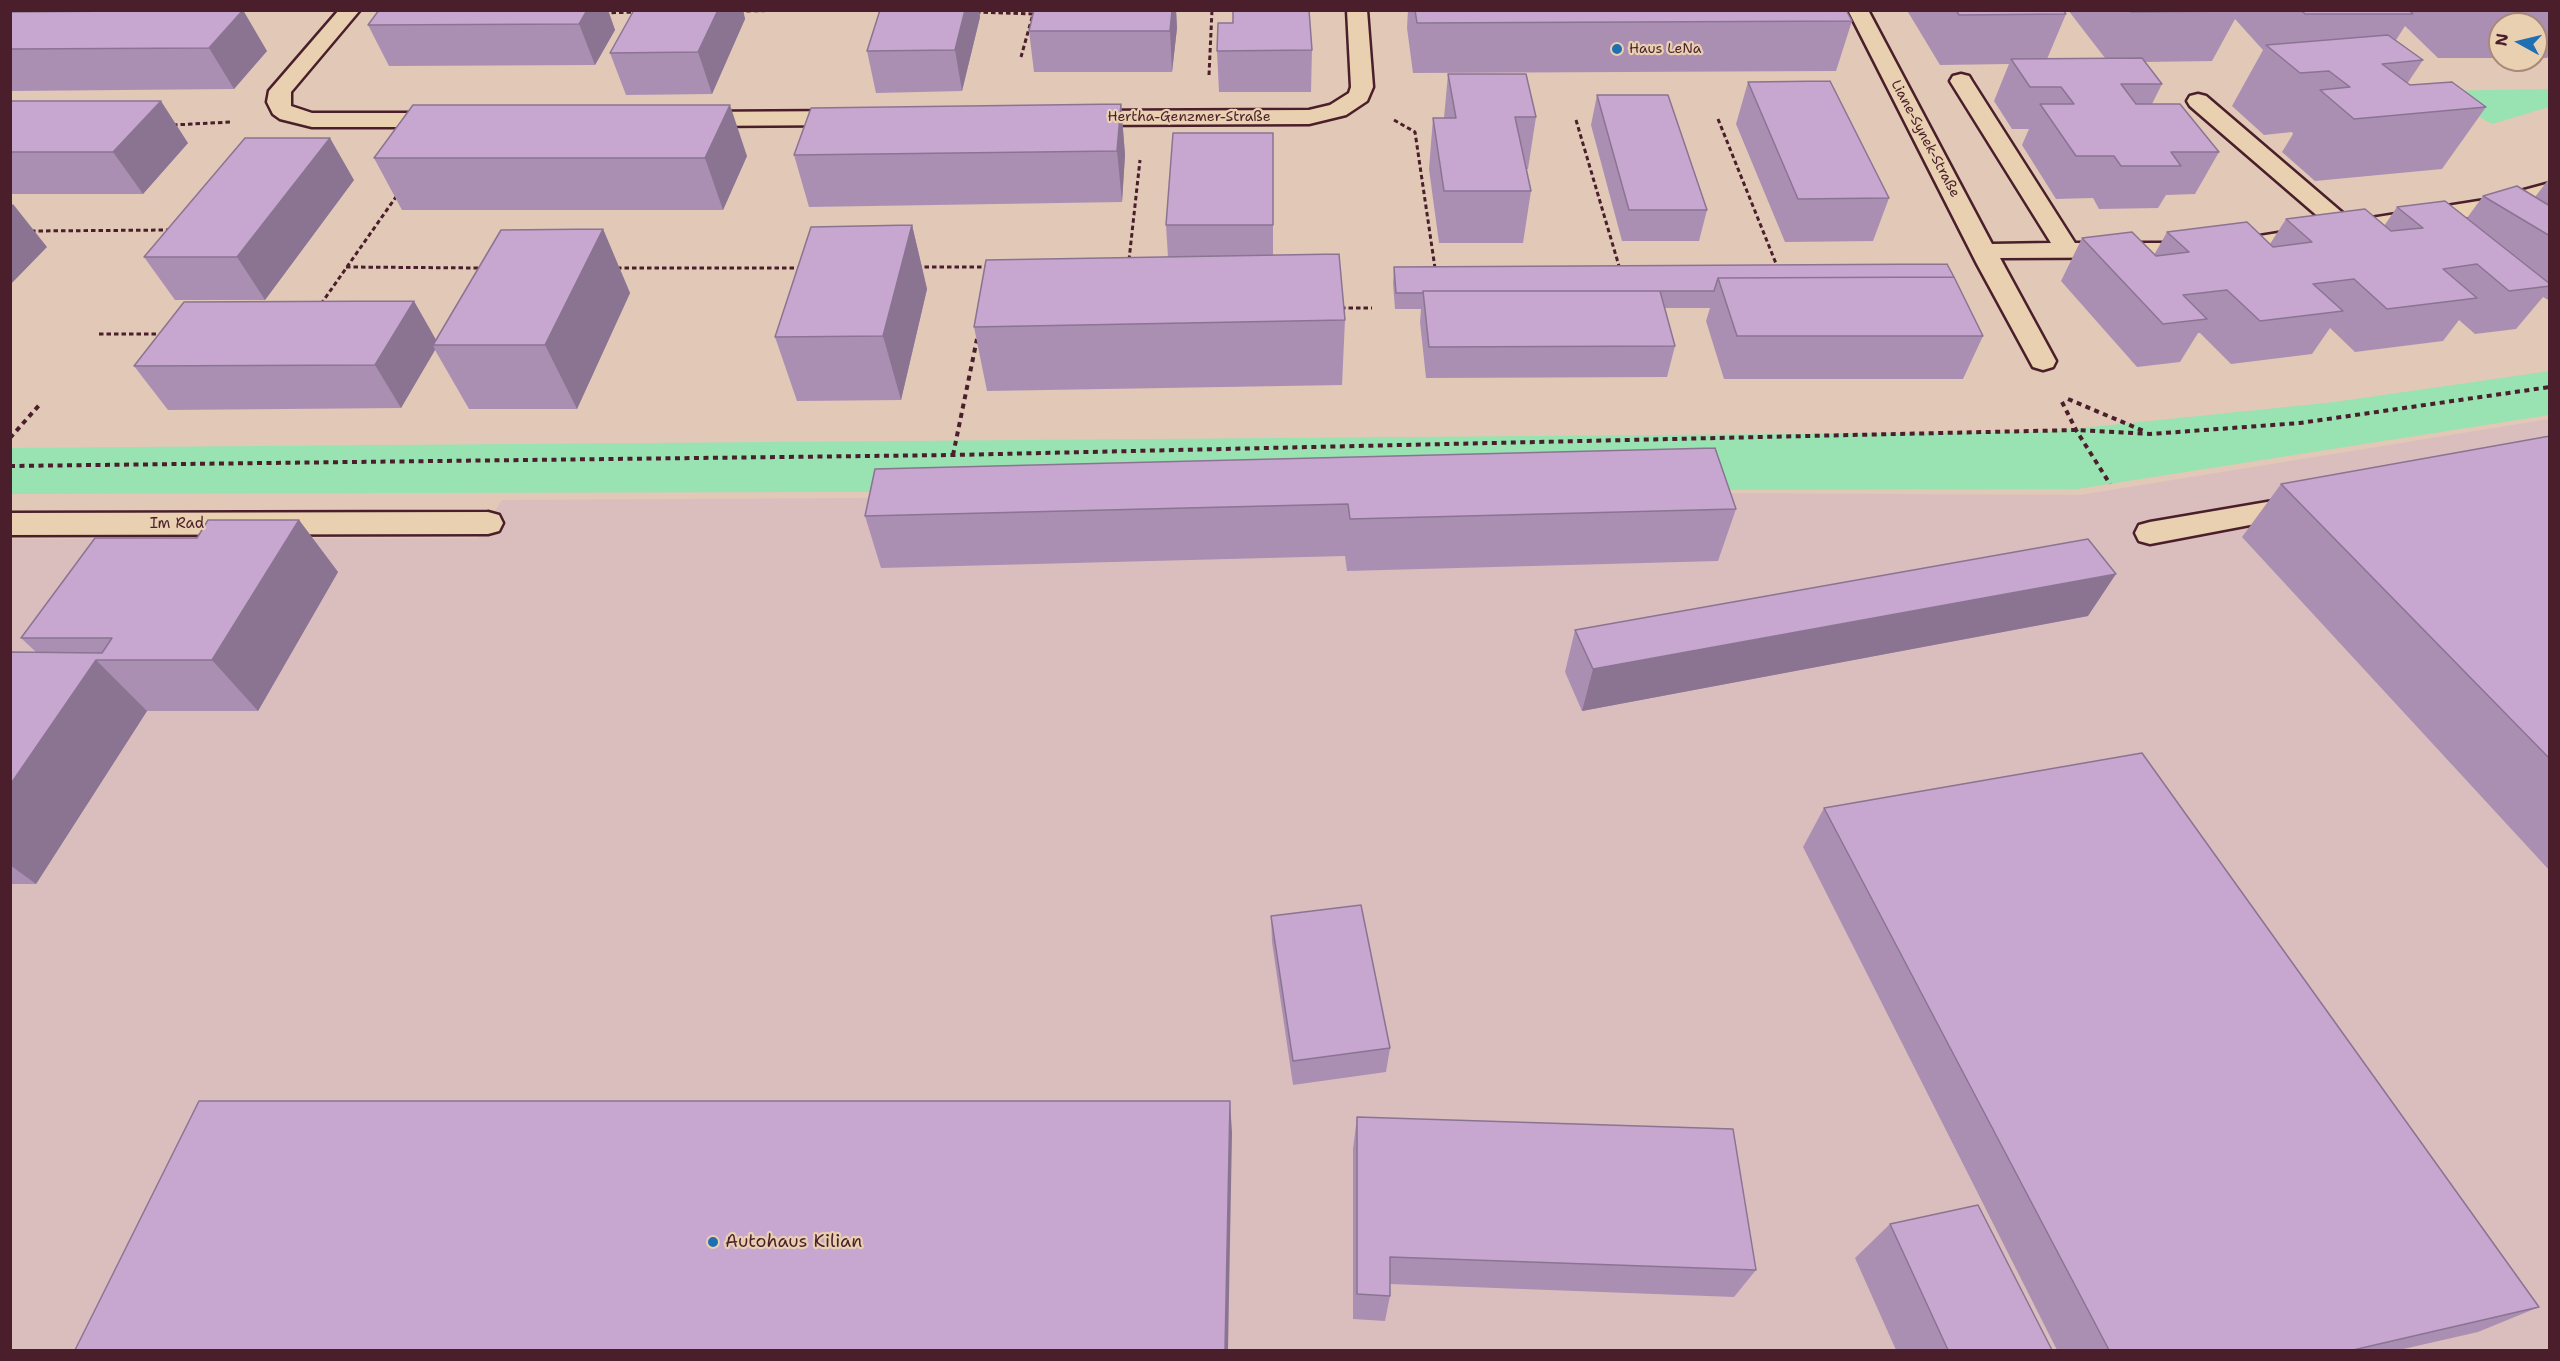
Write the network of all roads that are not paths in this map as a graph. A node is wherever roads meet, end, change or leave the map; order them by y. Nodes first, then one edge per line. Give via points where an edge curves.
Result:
1 (350, 10) edge
2 (1862, 18) edge
3 (1358, 19) edge
4 (1961, 81) dead end
5 (2198, 101) dead end
6 (873, 118) edge
7 (1050, 118) edge
8 (673, 119) edge
9 (462, 120) edge
10 (2550, 189) edge
11 (2347, 229) junction
12 (1984, 251) junction
13 (2068, 251) junction
14 (2043, 361) dead end
15 (2331, 501) edge
16 (488, 523) dead end
17 (10, 524) edge
18 (2150, 533) dead end

1 - 9 street via 280,91 281,109 312,120
2 - 12 street, Liane-Synek-Straße
3 - 7 street, Hertha-Genzmer-Straße via 1362,87 1359,96 1325,115
4 - 13 street
5 - 11 street
6 - 8 street
10 - 11 street via 2493,206
11 - 13 street via 2216,250
12 - 13 street
12 - 14 street, Liane-Synek-Straße
15 - 18 street
16 - 17 street, Im Rad

